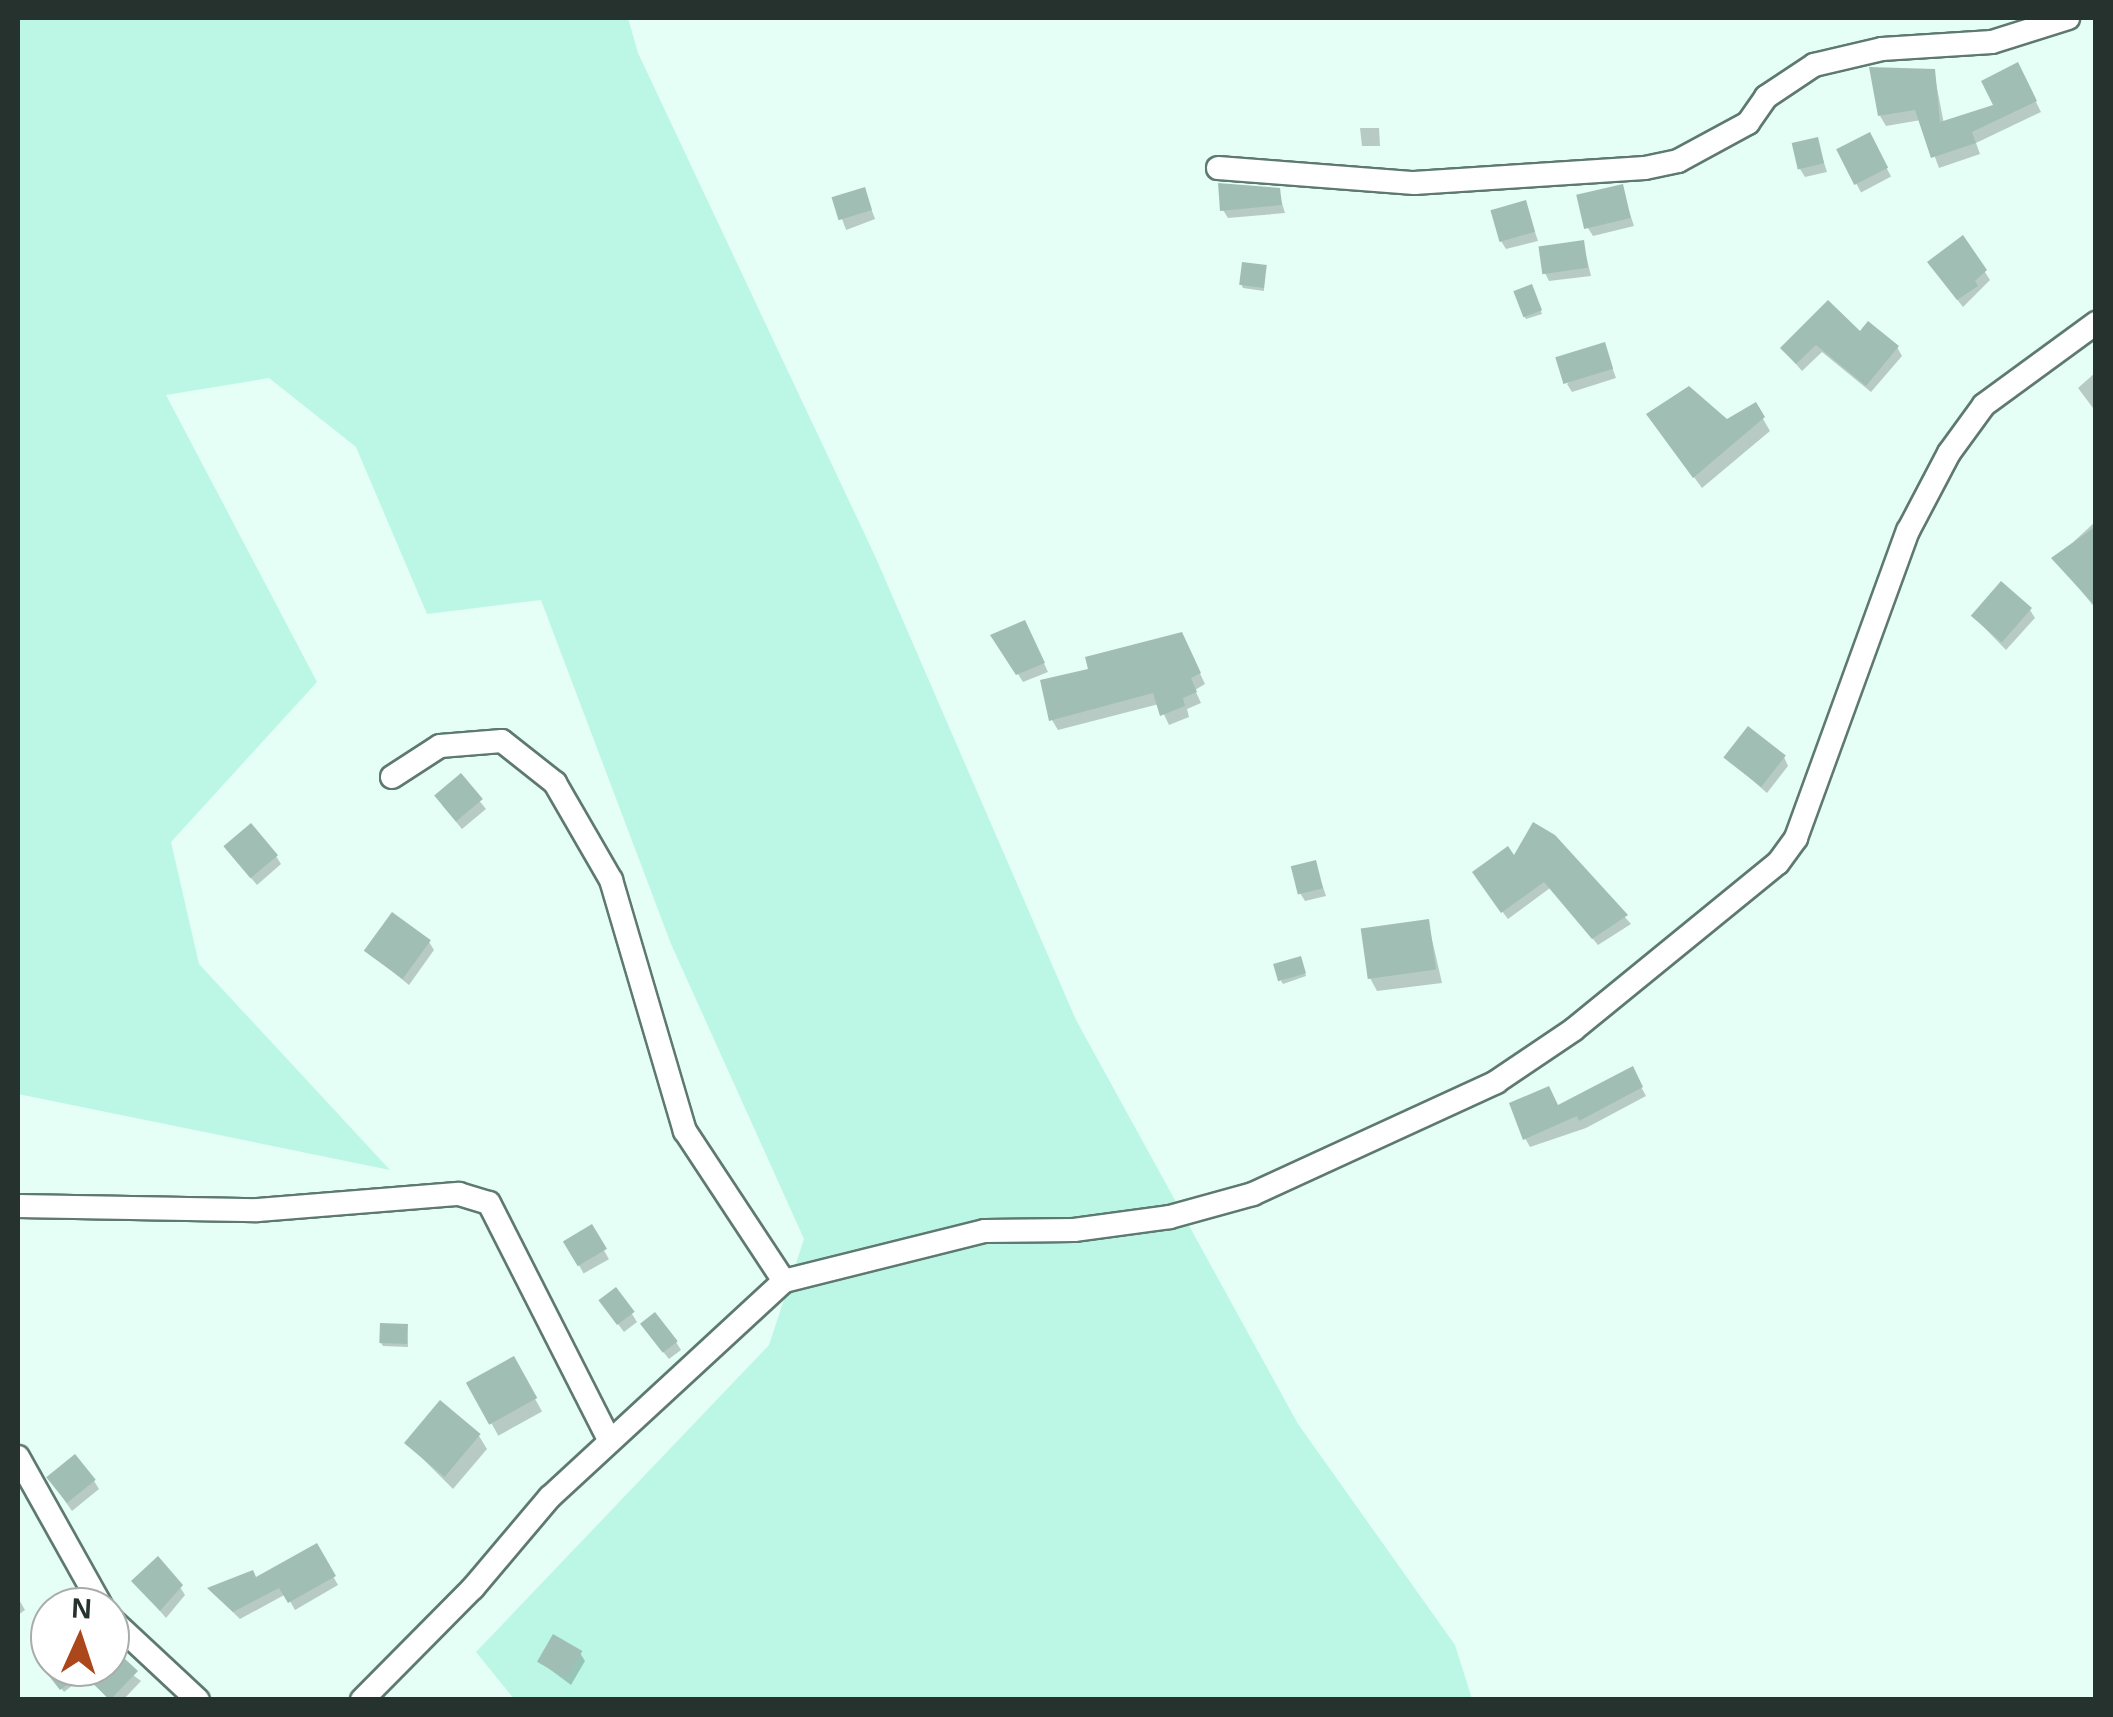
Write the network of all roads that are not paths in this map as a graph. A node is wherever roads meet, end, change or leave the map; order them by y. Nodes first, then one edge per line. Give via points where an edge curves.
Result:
1 (2068, 18) edge
2 (1218, 168) dead end
3 (2096, 323) edge
4 (392, 777) dead end
5 (18, 1206) edge
6 (784, 1281) junction
7 (609, 1440) junction
8 (18, 1457) edge
9 (91, 1587) edge
10 (130, 1637) edge
11 (198, 1700) edge
12 (362, 1700) edge

1 - 2 street via 1992,42 1882,49 1814,65 1766,97 1748,123 1678,160 1646,168 1414,183
3 - 6 street via 1984,405 1948,453 1908,531 1796,838 1778,862 1496,1082 1253,1194 1170,1217 1074,1230 985,1231
4 - 6 street via 440,746 502,742 555,783 611,880 685,1132
5 - 7 street via 258,1210 460,1194 489,1203
6 - 7 street
7 - 12 street
8 - 9 street
10 - 11 street

